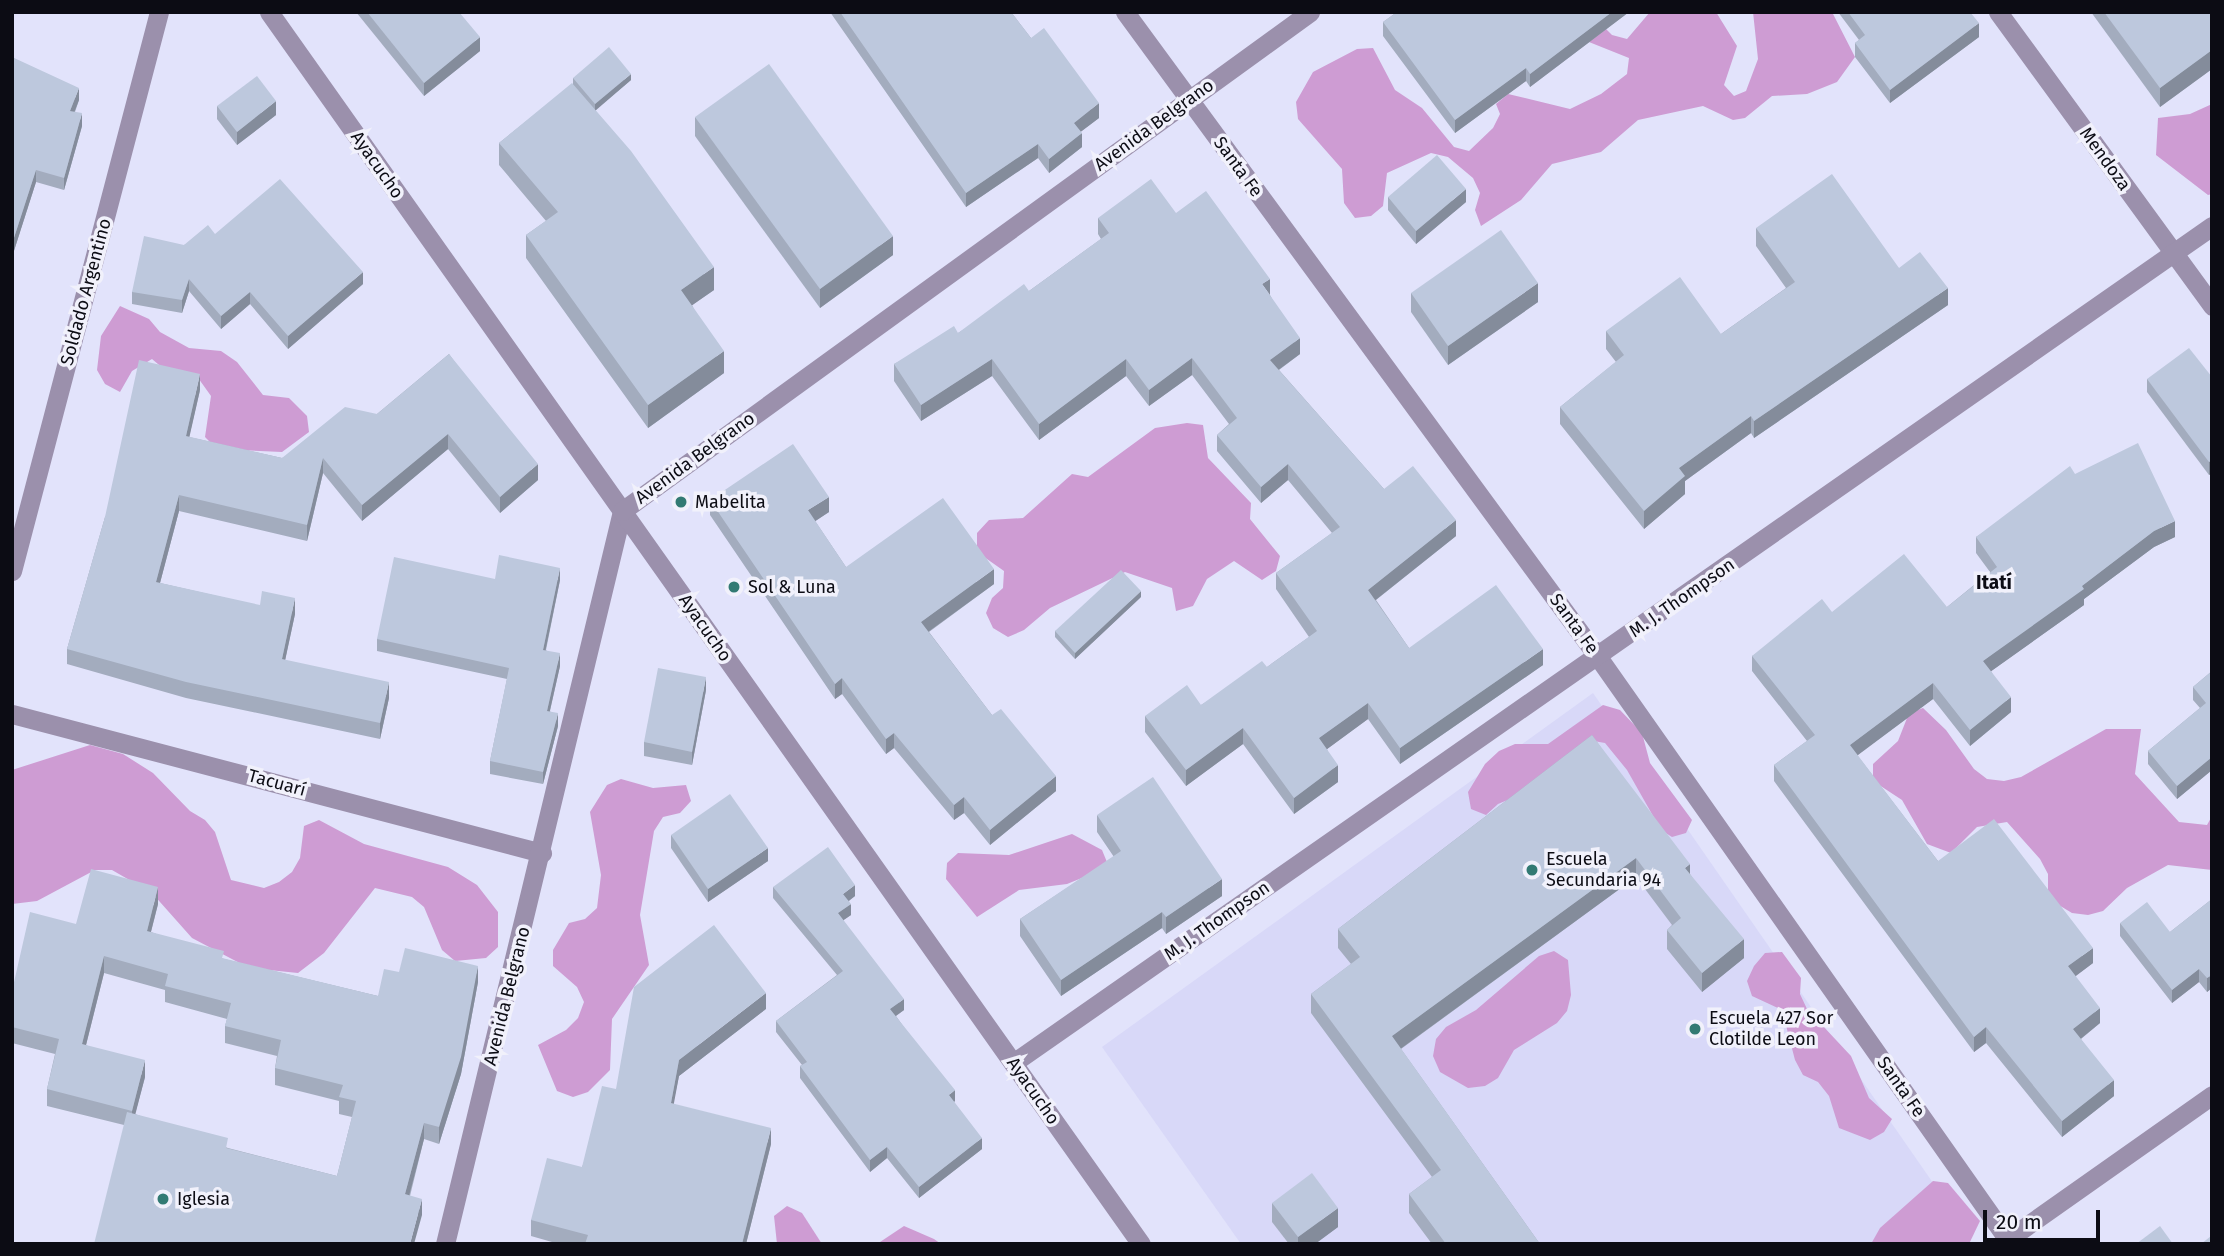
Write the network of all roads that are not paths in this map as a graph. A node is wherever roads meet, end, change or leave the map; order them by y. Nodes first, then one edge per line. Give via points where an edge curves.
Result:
1 (159, 12) edge
2 (269, 12) edge
3 (1125, 12) edge
4 (1310, 12) edge
5 (1998, 12) edge
6 (1189, 100) junction
7 (2212, 226) edge
8 (2174, 253) junction
9 (2212, 306) edge
10 (622, 511) junction
11 (12, 571) edge
12 (1598, 657) junction
13 (12, 714) edge
14 (542, 853) junction
15 (1013, 1063) junction
16 (2212, 1095) edge
17 (2007, 1242) edge
18 (445, 1244) edge
19 (1141, 1244) edge

1 - 11 street, Soldado Argentino
2 - 10 street, Ayacucho
3 - 6 street, Santa Fe
4 - 6 street, Avenida Belgrano
5 - 8 street, Mendoza
6 - 10 street, Avenida Belgrano
6 - 12 street, Santa Fe
7 - 8 street, M. J. Thompson
8 - 9 street, Mendoza
8 - 12 street, M. J. Thompson
10 - 14 street, Avenida Belgrano
10 - 15 street, Ayacucho
12 - 15 street, M. J. Thompson
12 - 17 street, Santa Fe
13 - 14 street, Tacuarí
14 - 18 street, Avenida Belgrano
15 - 19 street, Ayacucho
16 - 17 street

